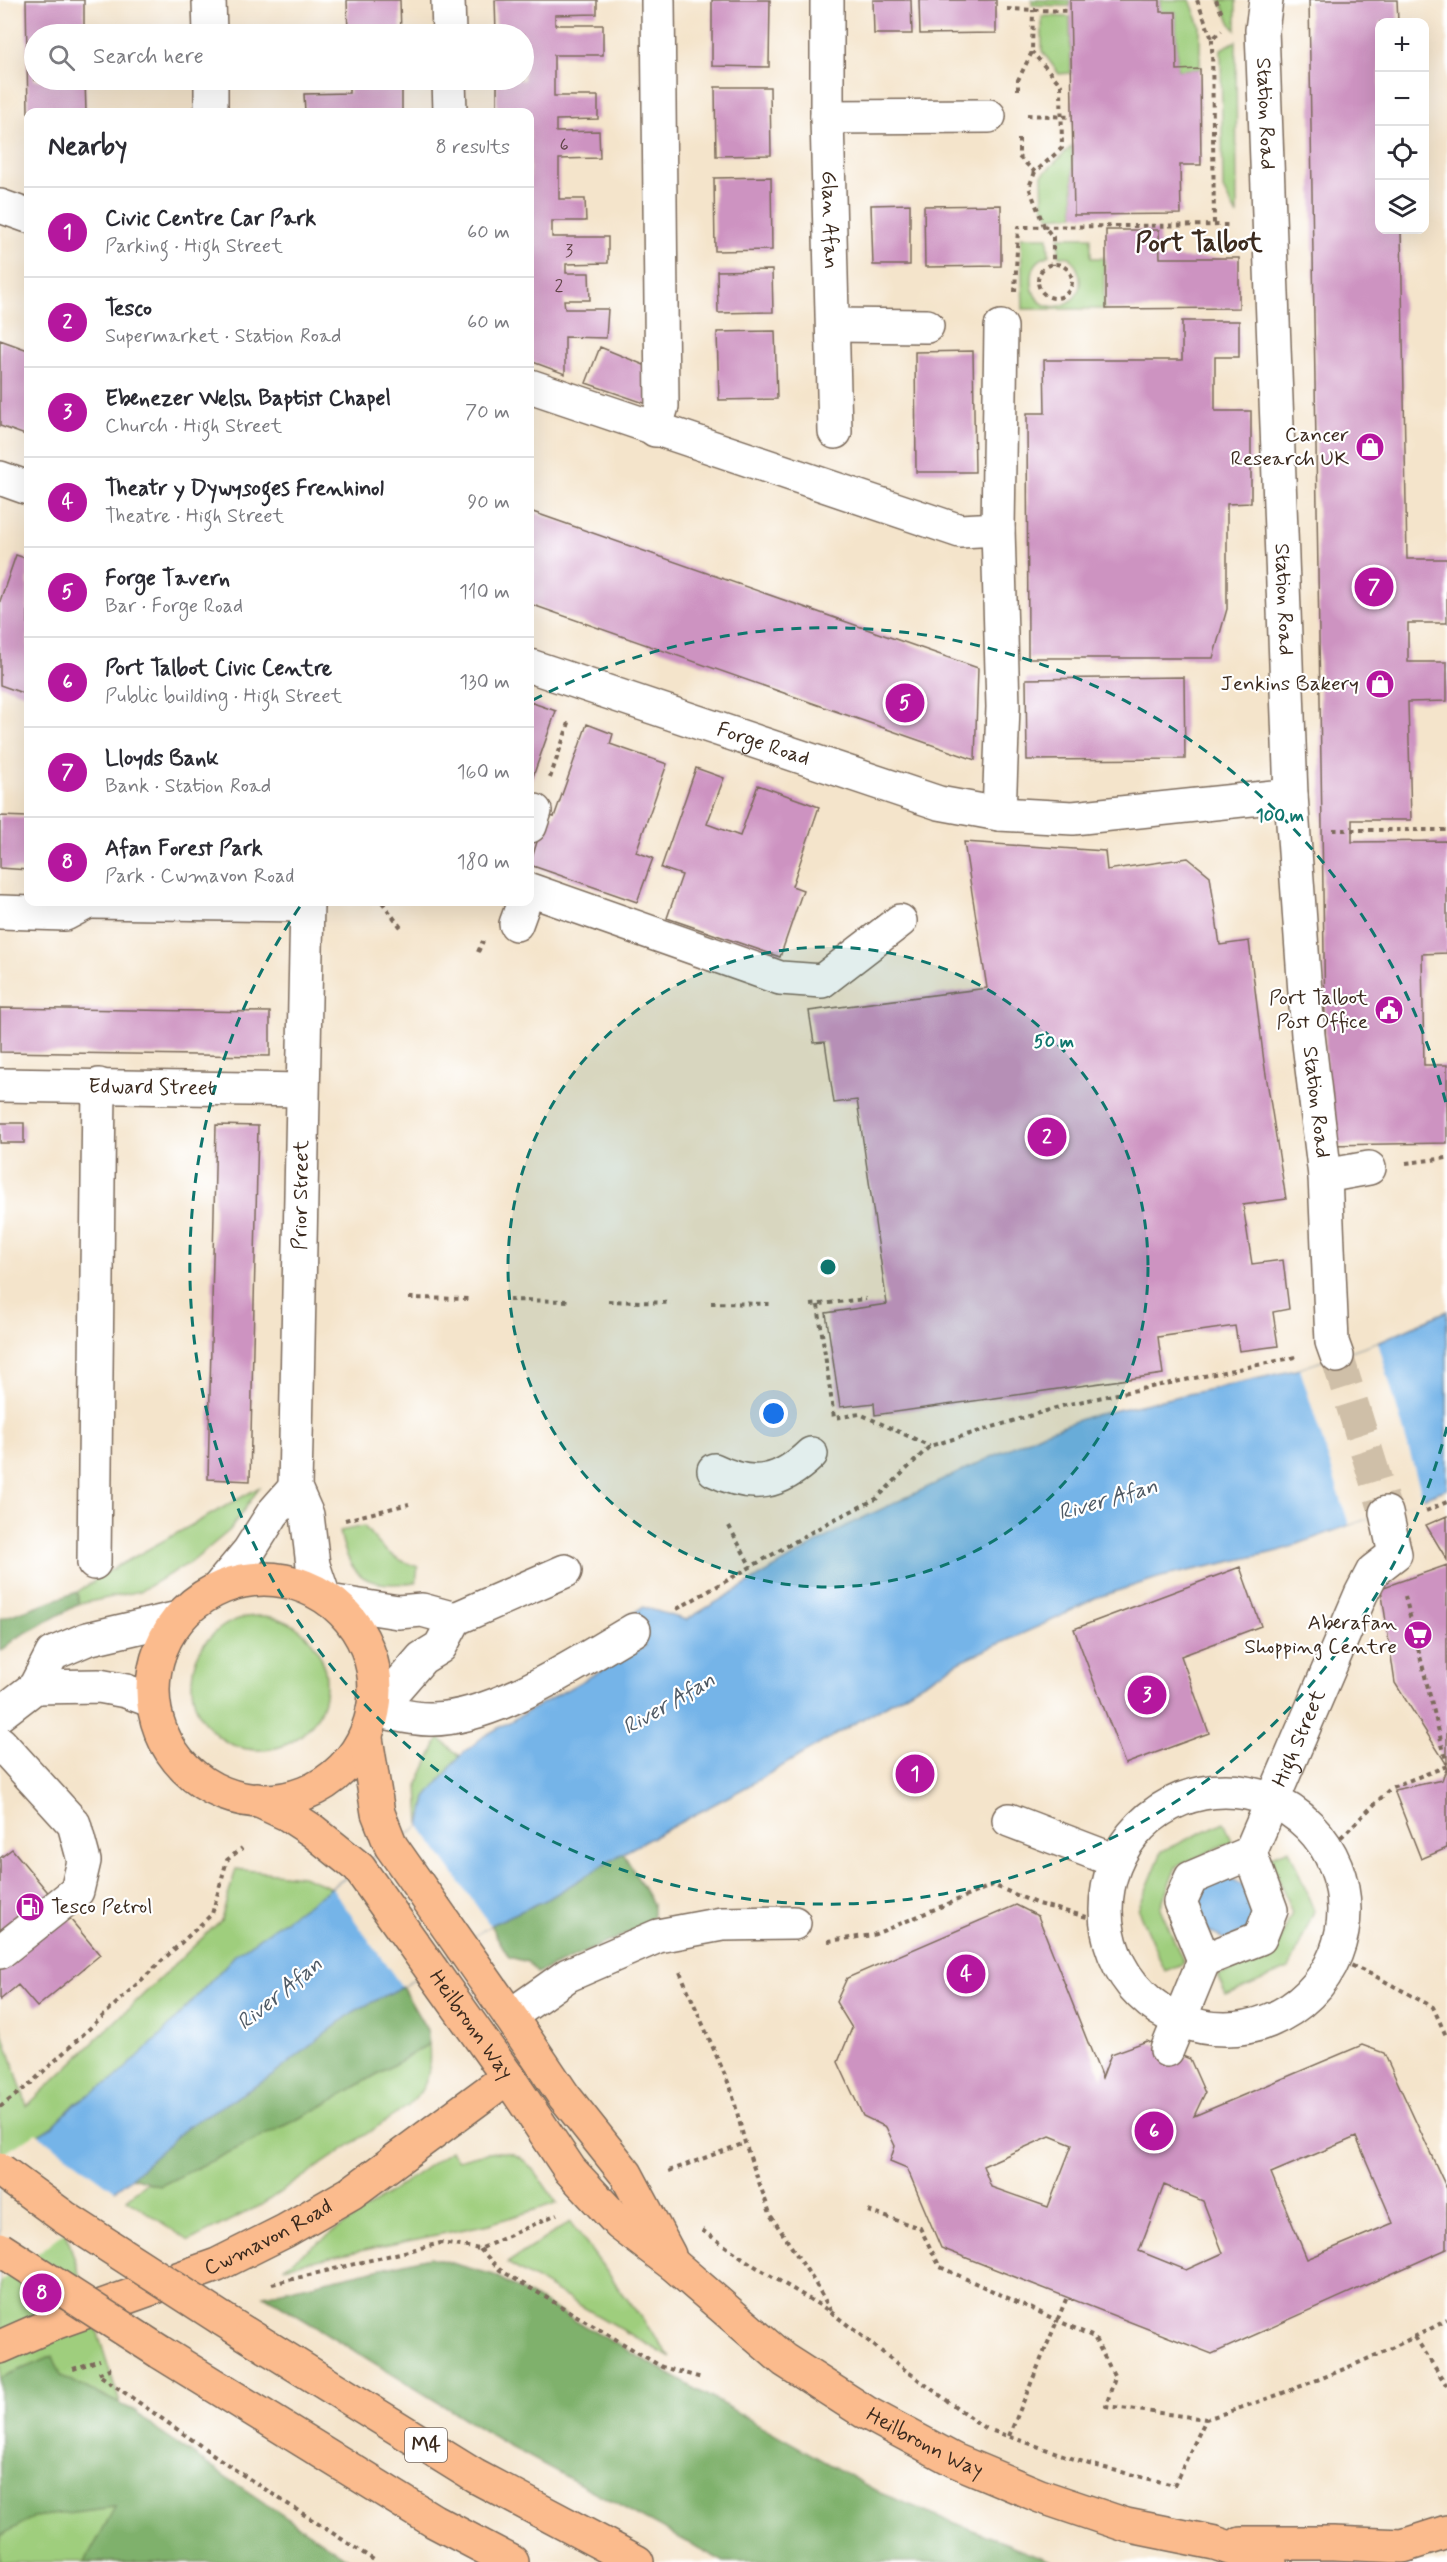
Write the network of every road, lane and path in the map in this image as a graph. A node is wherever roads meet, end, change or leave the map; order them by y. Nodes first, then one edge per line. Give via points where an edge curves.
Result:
1 (209, 0) edge
2 (448, 0) edge
3 (658, 0) edge
4 (827, 0) edge
5 (1197, 0) edge
6 (1266, 0) edge
7 (1007, 9) dead end
8 (1033, 10) junction
9 (1070, 11) dead end
10 (210, 24) edge
11 (449, 24) edge
12 (1228, 26) dead end
13 (1212, 39) junction
14 (1032, 52) junction
15 (211, 90) edge
16 (449, 90) edge
17 (211, 108) edge
18 (450, 108) edge
19 (1004, 116) junction
20 (1061, 116) junction
21 (827, 117) junction
22 (1072, 117) dead end
23 (1035, 172) junction
24 (0, 206) edge
25 (24, 215) edge
26 (1214, 225) junction
27 (1240, 225) dead end
28 (1044, 226) junction
29 (1053, 265) junction
30 (1015, 295) dead end
31 (833, 325) junction
32 (927, 326) dead end
33 (1001, 327) dead end
34 (534, 387) edge
35 (655, 430) junction
36 (835, 432) dead end
37 (0, 478) edge
38 (24, 487) edge
39 (998, 529) junction
40 (534, 667) edge
41 (582, 685) junction
42 (1291, 795) junction
43 (534, 814) edge
44 (999, 814) junction
45 (1293, 830) junction
46 (1447, 830) edge
47 (534, 892) edge
48 (81, 906) edge
49 (307, 906) edge
50 (385, 906) edge
51 (0, 912) edge
52 (900, 921) dead end
53 (402, 929) dead end
54 (0, 1085) edge
55 (99, 1085) junction
56 (302, 1090) junction
57 (1369, 1168) dead end
58 (1325, 1176) junction
59 (409, 1298) dead end
60 (472, 1299) dead end
61 (866, 1299) dead end
62 (509, 1300) dead end
63 (572, 1301) dead end
64 (608, 1302) dead end
65 (671, 1303) dead end
66 (711, 1303) dead end
67 (772, 1304) dead end
68 (811, 1305) dead end
69 (818, 1305) junction
70 (1335, 1349) joint
71 (930, 1446) junction
72 (811, 1454) dead end
73 (714, 1470) dead end
74 (295, 1488) junction
75 (409, 1504) dead end
76 (1386, 1513) tunnel mouth
77 (729, 1526) dead end
78 (309, 1527) junction
79 (1395, 1554) junction
80 (93, 1563) dead end
81 (751, 1567) junction
82 (565, 1571) dead end
83 (218, 1588) junction
84 (329, 1598) junction
85 (677, 1609) dead end
86 (178, 1618) junction
87 (455, 1619) junction
88 (634, 1630) dead end
89 (36, 1687) junction
90 (153, 1701) junction
91 (0, 1714) edge
92 (371, 1716) junction
93 (0, 1743) edge
94 (1447, 1765) edge
95 (258, 1800) junction
96 (1273, 1801) junction
97 (1009, 1820) dead end
98 (242, 1848) dead end
99 (1328, 1850) junction
100 (1250, 1853) junction
101 (1116, 1861) junction
102 (794, 1923) dead end
103 (0, 1952) edge
104 (1335, 1958) junction
105 (1204, 1960) junction
106 (677, 1964) dead end
107 (510, 2016) junction
108 (1173, 2035) junction
109 (1447, 2038) edge
110 (508, 2077) junction
111 (0, 2107) edge
112 (745, 2143) junction
113 (0, 2170) edge
114 (666, 2173) dead end
115 (868, 2211) dead end
116 (558, 2214) dead end
117 (697, 2227) dead end
118 (0, 2249) edge
119 (480, 2249) junction
120 (674, 2265) junction
121 (262, 2286) dead end
122 (1067, 2297) dead end
123 (831, 2312) junction
124 (1056, 2320) junction
125 (1447, 2320) edge
126 (1415, 2337) junction
127 (0, 2347) edge
128 (105, 2358) dead end
129 (115, 2366) dead end
130 (73, 2369) dead end
131 (702, 2378) dead end
132 (1447, 2386) edge
133 (1206, 2419) junction
134 (1009, 2436) junction
135 (1447, 2533) edge
136 (1215, 2543) junction
137 (377, 2562) edge
138 (512, 2562) edge
139 (637, 2562) edge
140 (1271, 2562) edge
141 (1435, 2562) edge

1 - 10 street
2 - 11 street
3 - 35 street via 662,406
4 - 21 street, Glan Afan
5 - 13 path
6 - 42 street, Station Road via 1262,30
7 - 8 path
8 - 9 path
8 - 14 path
12 - 13 path
13 - 26 path
14 - 19 path
14 - 20 path via 1061,85
15 - 17 street
16 - 18 street
19 - 20 path
19 - 21 street
19 - 23 path via 1019,157
20 - 22 path
20 - 23 path via 1062,148
21 - 31 street, Glan Afan
23 - 28 path via 1029,187
24 - 25 street
26 - 27 path
26 - 28 path
28 - 29 path via 1053,237
28 - 30 path via 1018,227
29 - 29 path via 1040,273 1038,284 1043,293 1053,298 1068,293 1072,282 1069,271
31 - 32 street
31 - 36 street, Glan Afan
33 - 39 street
34 - 35 street
35 - 39 street via 960,531
37 - 38 street
39 - 44 street via 1003,707
40 - 41 street, Forge Road
41 - 43 path
41 - 44 street, Forge Road via 939,803
42 - 44 street, Forge Road via 1073,818
42 - 45 street, Station Road
45 - 46 path
45 - 58 street, Station Road via 1308,1035
47 - 52 street via 780,978 822,981
48 - 51 street via 66,914
49 - 56 street, Prior Street
50 - 53 path
54 - 55 street, Edward Street
55 - 56 street, Edward Street
55 - 80 street
56 - 74 street, Prior Street
57 - 58 street
58 - 70 street, Station Road
59 - 60 path
61 - 69 path
62 - 63 path
64 - 65 path
66 - 67 path
68 - 69 path
69 - 71 path via 834,1418 860,1414
70 - 71 path via 1069,1404
71 - 81 path via 876,1499
72 - 73 street via 777,1478 755,1482 734,1480
74 - 78 street, Prior Street
74 - 83 street
75 - 78 path
76 - 79 street
77 - 81 path
78 - 84 street, Prior Street via 313,1565
79 - 94 path
79 - 96 street, High Street via 1373,1571 1361,1594
81 - 85 path
82 - 87 street
83 - 84 main road, Heilbronn Way via 250,1579 283,1580
83 - 86 main road, Heilbronn Way
84 - 87 street via 398,1612 422,1610
84 - 92 main road, Heilbronn Way via 351,1620 368,1647 376,1679
86 - 89 street via 87,1639 52,1654
86 - 90 main road, Heilbronn Way via 163,1643 154,1672
87 - 92 street via 440,1647 422,1658
88 - 92 street via 528,1691 462,1716 431,1720
89 - 90 street via 99,1686
89 - 91 street
90 - 95 main road, Heilbronn Way via 162,1736 181,1765 208,1787 242,1799
92 - 95 main road, Heilbronn Way via 344,1768 313,1790 277,1801
92 - 107 main road, Heilbronn Way via 378,1813 391,1846
93 - 103 street via 74,1824 84,1861 77,1891
94 - 99 path via 1392,1787
95 - 110 main road, Heilbronn Way via 313,1831 359,1868
96 - 99 street via 1305,1821
96 - 100 street, High Street
96 - 101 street via 1238,1791 1200,1793 1165,1807 1136,1830
97 - 101 street
98 - 111 path via 227,1860 212,1914 29,2085
99 - 104 street via 1343,1894 1344,1923
100 - 105 street via 1271,1910 1260,1938
100 - 105 street via 1191,1878 1180,1902
101 - 108 street via 1107,1891 1106,1922 1114,1952 1129,1980
102 - 107 street via 722,1924 658,1936 568,1975
104 - 108 street via 1314,1990 1285,2014 1250,2027
104 - 109 path via 1434,2007
105 - 108 street
106 - 112 path via 731,2089
107 - 120 main road, Heilbronn Way via 564,2096 626,2174
110 - 120 main road, Heilbronn Way via 570,2170 620,2224
110 - 127 main road, Cwmavon Road via 351,2193 285,2231 217,2265 57,2322
112 - 114 path
112 - 123 path via 771,2216
113 - 139 main road, M4, bridge via 64,2217 222,2319 475,2475
115 - 124 path via 920,2228 940,2267
116 - 119 path
117 - 123 path
118 - 138 main road, bridge via 434,2521
119 - 121 path via 441,2243
119 - 131 path via 500,2271 662,2367
120 - 136 main road, Heilbronn Way via 784,2360 865,2412 954,2460 1040,2496 1126,2525
122 - 124 path
123 - 134 path via 986,2428
124 - 133 path via 1094,2337 1115,2377 1106,2406
124 - 134 path
125 - 126 path
126 - 132 path
126 - 133 path via 1268,2400
128 - 130 path
129 - 137 path via 98,2374
133 - 134 path via 1174,2485 1089,2464
135 - 136 main road, Heilbronn Way via 1403,2546
135 - 141 main road
136 - 140 main road, Heilbronn Way

